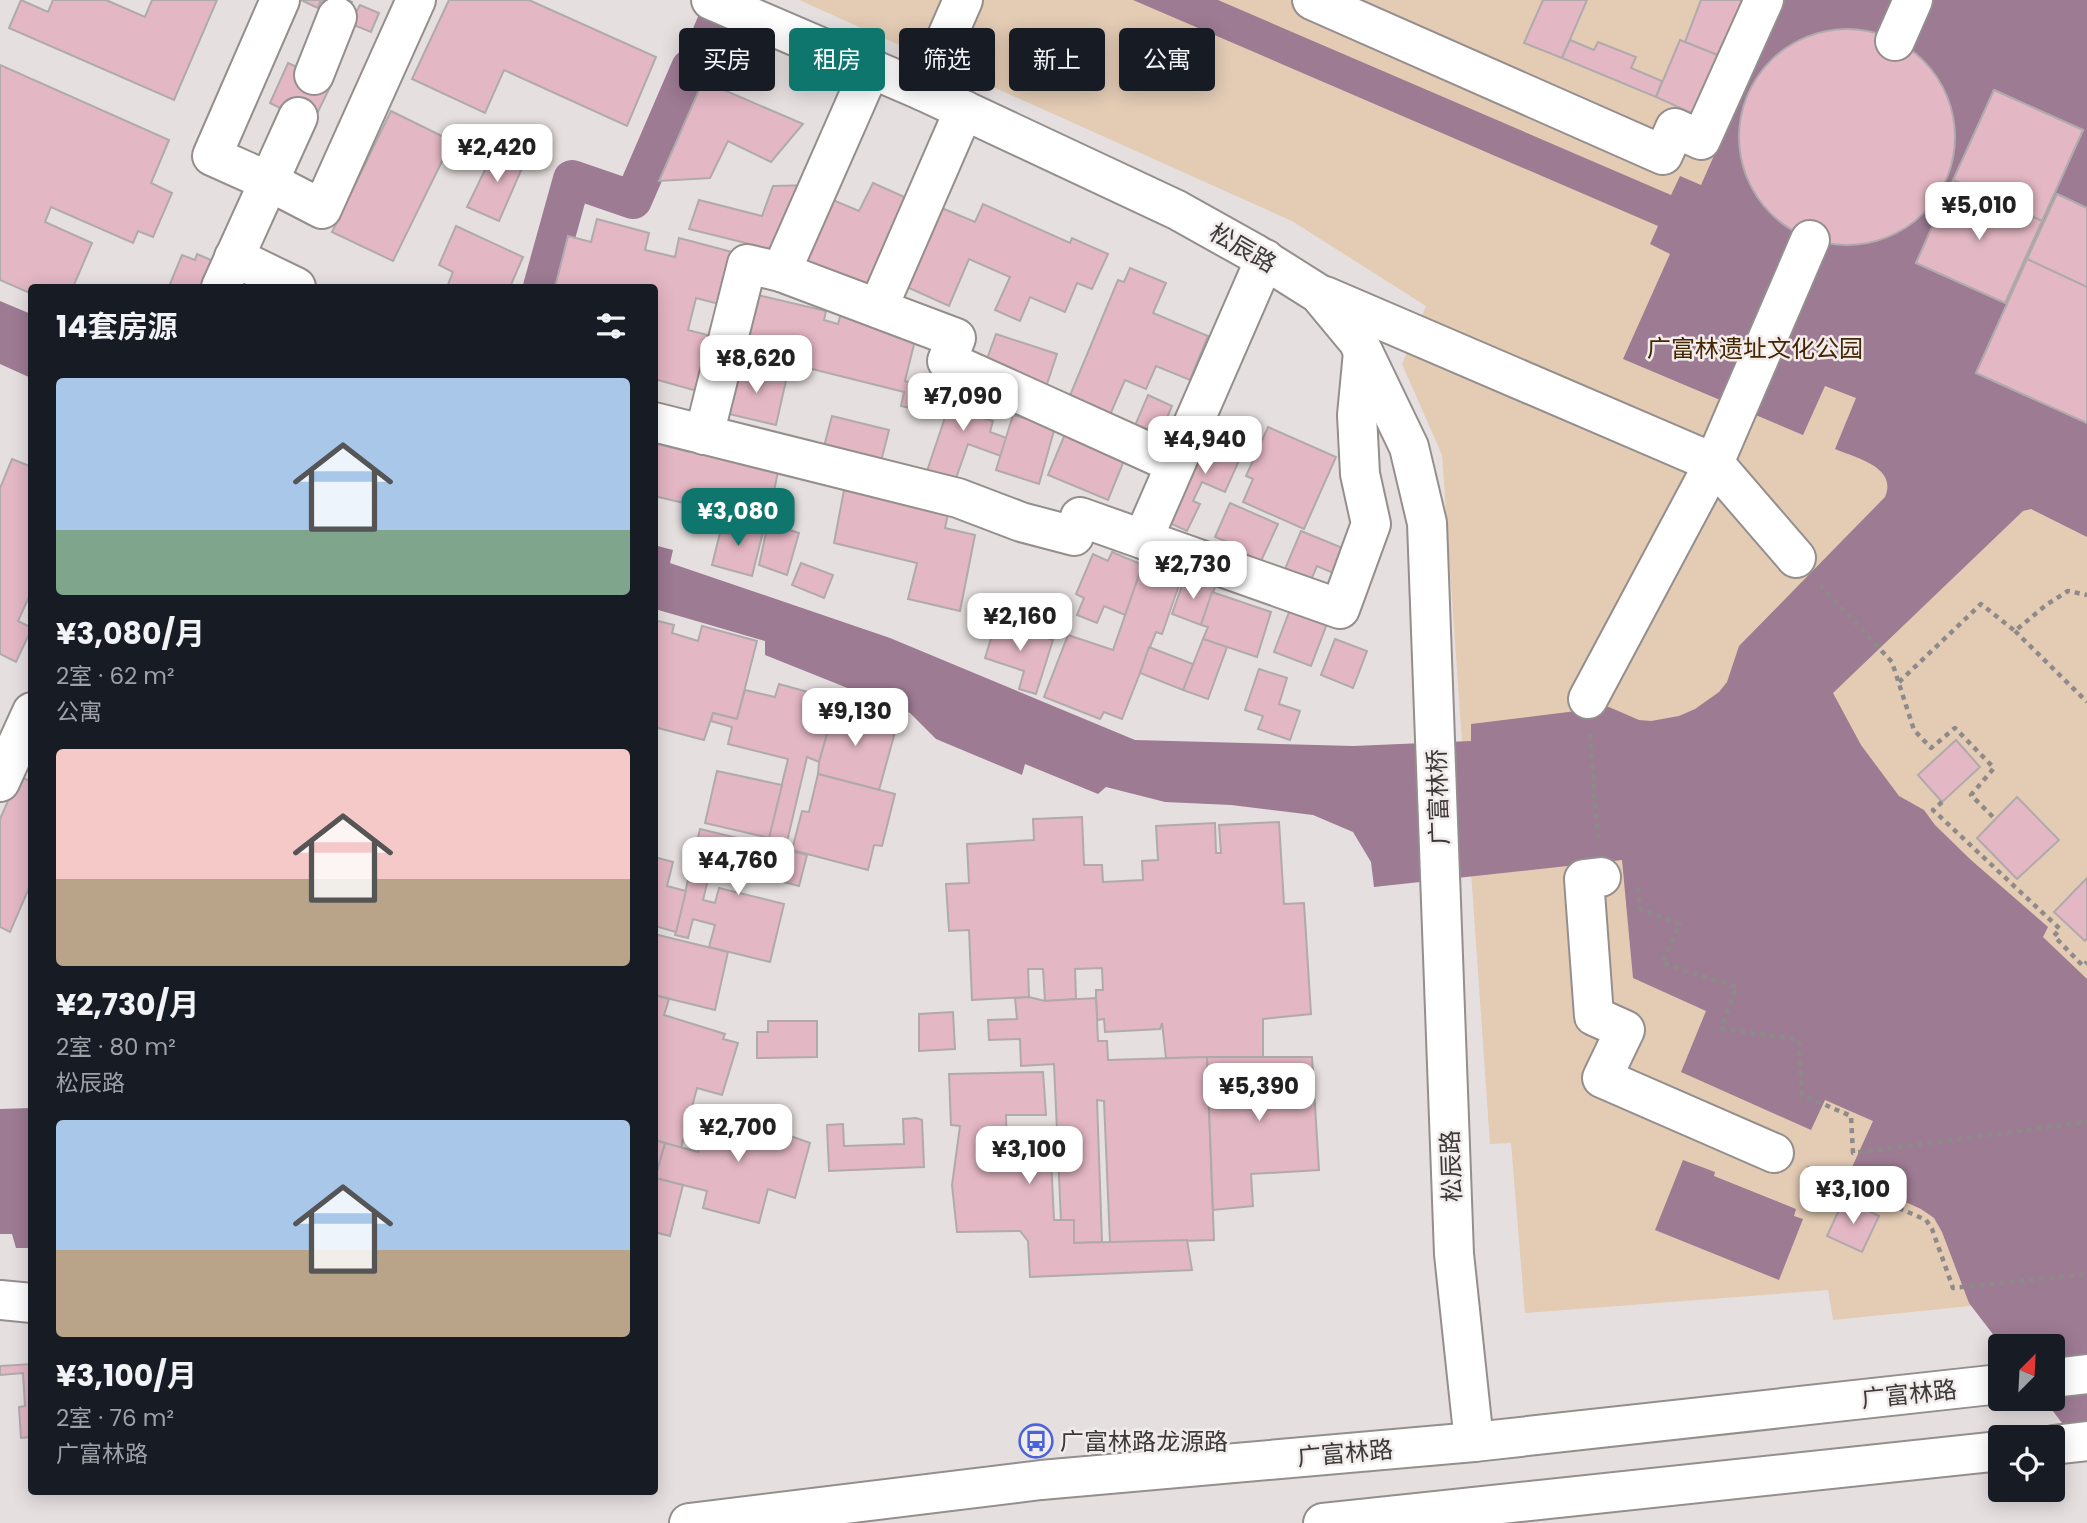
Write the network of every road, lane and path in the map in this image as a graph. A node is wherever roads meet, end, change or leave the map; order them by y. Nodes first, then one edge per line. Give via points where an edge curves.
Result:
1 (280, 0) edge
2 (416, 0) edge
3 (711, 0) edge
4 (963, 0) edge
5 (1312, 0) edge
6 (1764, 0) edge
7 (1913, 0) edge
8 (337, 17) dead end
9 (951, 28) edge
10 (789, 34) edge
11 (1895, 41) dead end
12 (314, 75) dead end
13 (861, 91) edge
14 (923, 91) edge
15 (964, 110) junction
16 (298, 117) dead end
17 (268, 181) junction
18 (1810, 240) dead end
19 (1265, 260) junction
20 (227, 272) edge
21 (781, 272) junction
22 (282, 284) edge
23 (1320, 294) junction
24 (878, 308) junction
25 (1363, 352) junction
26 (658, 423) edge
27 (704, 435) junction
28 (1714, 463) junction
29 (1175, 464) junction
30 (1143, 539) junction
31 (1796, 558) joint
32 (2087, 596) edge
33 (2015, 631) junction
34 (1899, 682) junction
35 (1588, 699) joint
36 (2087, 702) edge
37 (1434, 705) joint
38 (28, 721) edge
39 (0, 782) edge
40 (1942, 802) dead end
41 (1995, 819) dead end
42 (1601, 877) joint
43 (1638, 885) dead end
44 (1441, 889) joint
45 (2087, 962) edge
46 (2087, 1122) edge
47 (1774, 1153) joint
48 (2087, 1274) edge
49 (0, 1300) edge
50 (28, 1303) edge
51 (2087, 1374) edge
52 (2065, 1377) edge
53 (1988, 1385) edge
54 (2087, 1441) edge
55 (1474, 1442) junction
56 (2065, 1444) edge
57 (1988, 1452) edge
58 (689, 1523) edge
59 (1323, 1523) edge

1 - 17 street via 212,156
2 - 17 street via 322,209
3 - 10 street, 松辰路
4 - 9 street
5 - 6 street via 1663,155 1675,128 1701,140
7 - 11 street
8 - 12 street
13 - 21 street
14 - 15 street, 松辰路
15 - 19 street, 松辰路 via 1177,210
15 - 24 street
16 - 17 street
17 - 20 street
18 - 28 street
19 - 23 street, 松辰路
19 - 29 street
20 - 22 street
21 - 24 street
21 - 27 street via 747,264
23 - 25 street, 松辰路
23 - 28 street
24 - 29 street via 956,338 947,361
25 - 30 street via 1357,415 1360,474 1371,524 1340,609
25 - 37 street, 松辰路 via 1409,447 1427,523
26 - 27 street
27 - 30 street via 958,498 1074,536 1080,517
28 - 31 street
28 - 35 street
29 - 30 street
31 - 34 path via 1892,662
32 - 33 path via 2068,591
33 - 34 path via 1981,604
33 - 36 path
34 - 41 path via 1914,730 1931,748 1955,728 1994,768 1971,795
35 - 42 path
37 - 44 street, 广富林桥
38 - 39 street
40 - 45 path via 1933,810 2060,929 2054,936 2083,967
42 - 47 street via 1584,878 1594,1016 1625,1030 1602,1078
43 - 46 path via 1640,909 1680,924 1662,963 1737,987 1721,1028 1799,1040 1802,1095 1851,1116 1853,1153
44 - 55 street, 松辰路 via 1454,1254
47 - 48 path via 1926,1220 1953,1288
49 - 50 street
51 - 52 street
53 - 55 street, 广富林路
54 - 56 street
55 - 58 street, 广富林路 via 1041,1480
57 - 59 street

